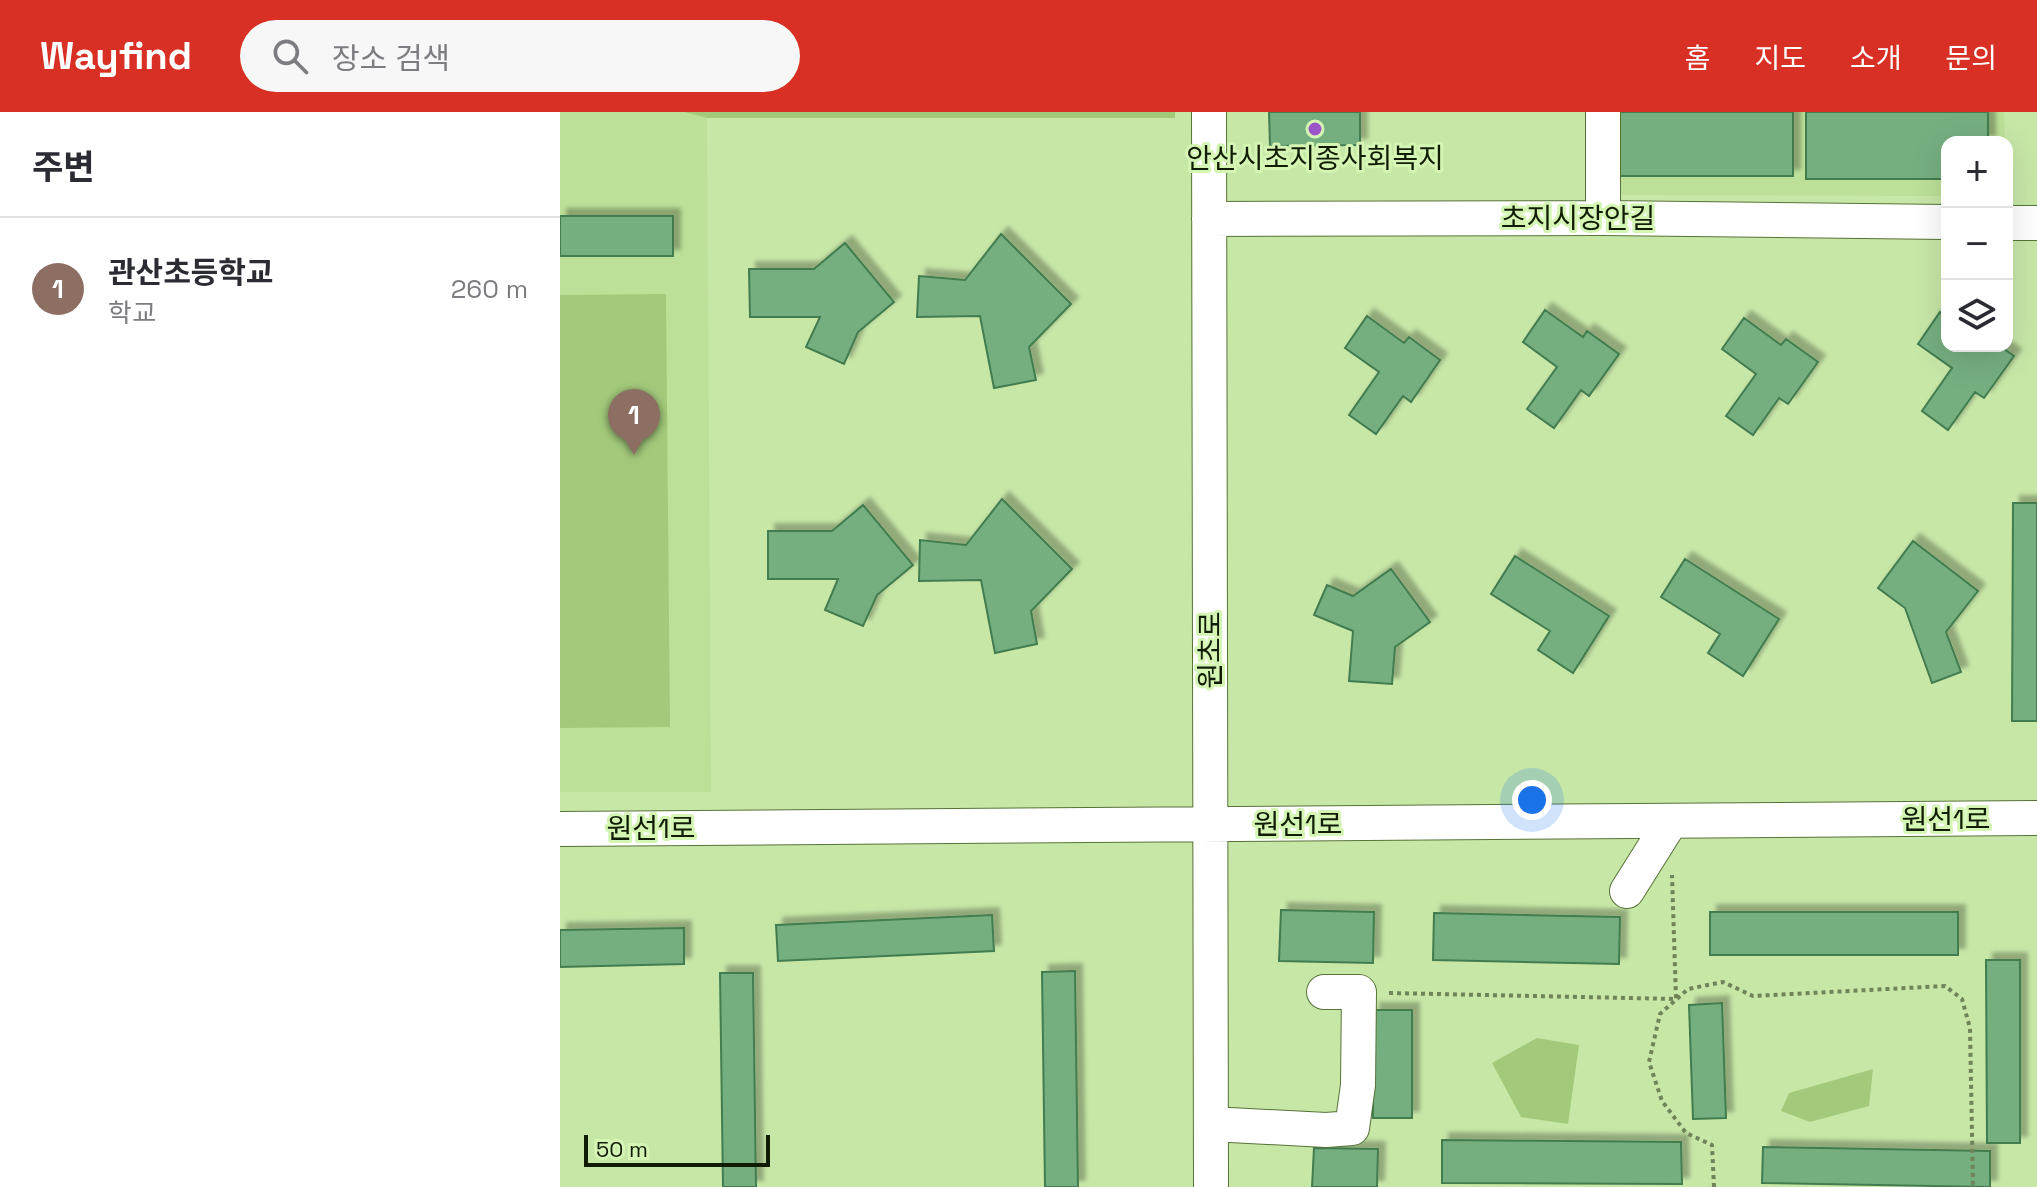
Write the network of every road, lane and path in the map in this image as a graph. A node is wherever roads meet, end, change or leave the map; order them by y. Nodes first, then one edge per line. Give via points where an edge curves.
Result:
1 (1209, 112) edge
2 (1603, 112) edge
3 (1603, 218) junction
4 (1209, 219) junction
5 (1941, 222) edge
6 (2013, 223) edge
7 (2037, 223) edge
8 (2037, 818) edge
9 (1671, 821) junction
10 (1210, 824) junction
11 (560, 829) edge
12 (1672, 866) dead end
13 (1627, 891) dead end
14 (1324, 992) dead end
15 (1359, 992) junction
16 (1676, 999) junction
17 (1211, 1124) junction
18 (1211, 1187) edge
19 (1714, 1187) edge
20 (1973, 1187) edge

1 - 4 street, 원초로
2 - 3 street
3 - 4 street, 초지시장안길
3 - 5 street, 초지시장안길
4 - 10 street, 원초로
6 - 7 street
8 - 9 street, 원선1로
9 - 10 street, 원선1로
9 - 13 street
10 - 11 street, 원선1로
10 - 17 street, 원초로
12 - 16 path
14 - 15 street
15 - 16 path
15 - 17 street via 1352,1128
16 - 19 path via 1660,1014 1649,1062 1662,1101 1686,1133 1712,1145
16 - 20 path via 1688,989 1723,982 1753,996 1945,986 1962,999 1970,1028
17 - 18 street, 원초로

